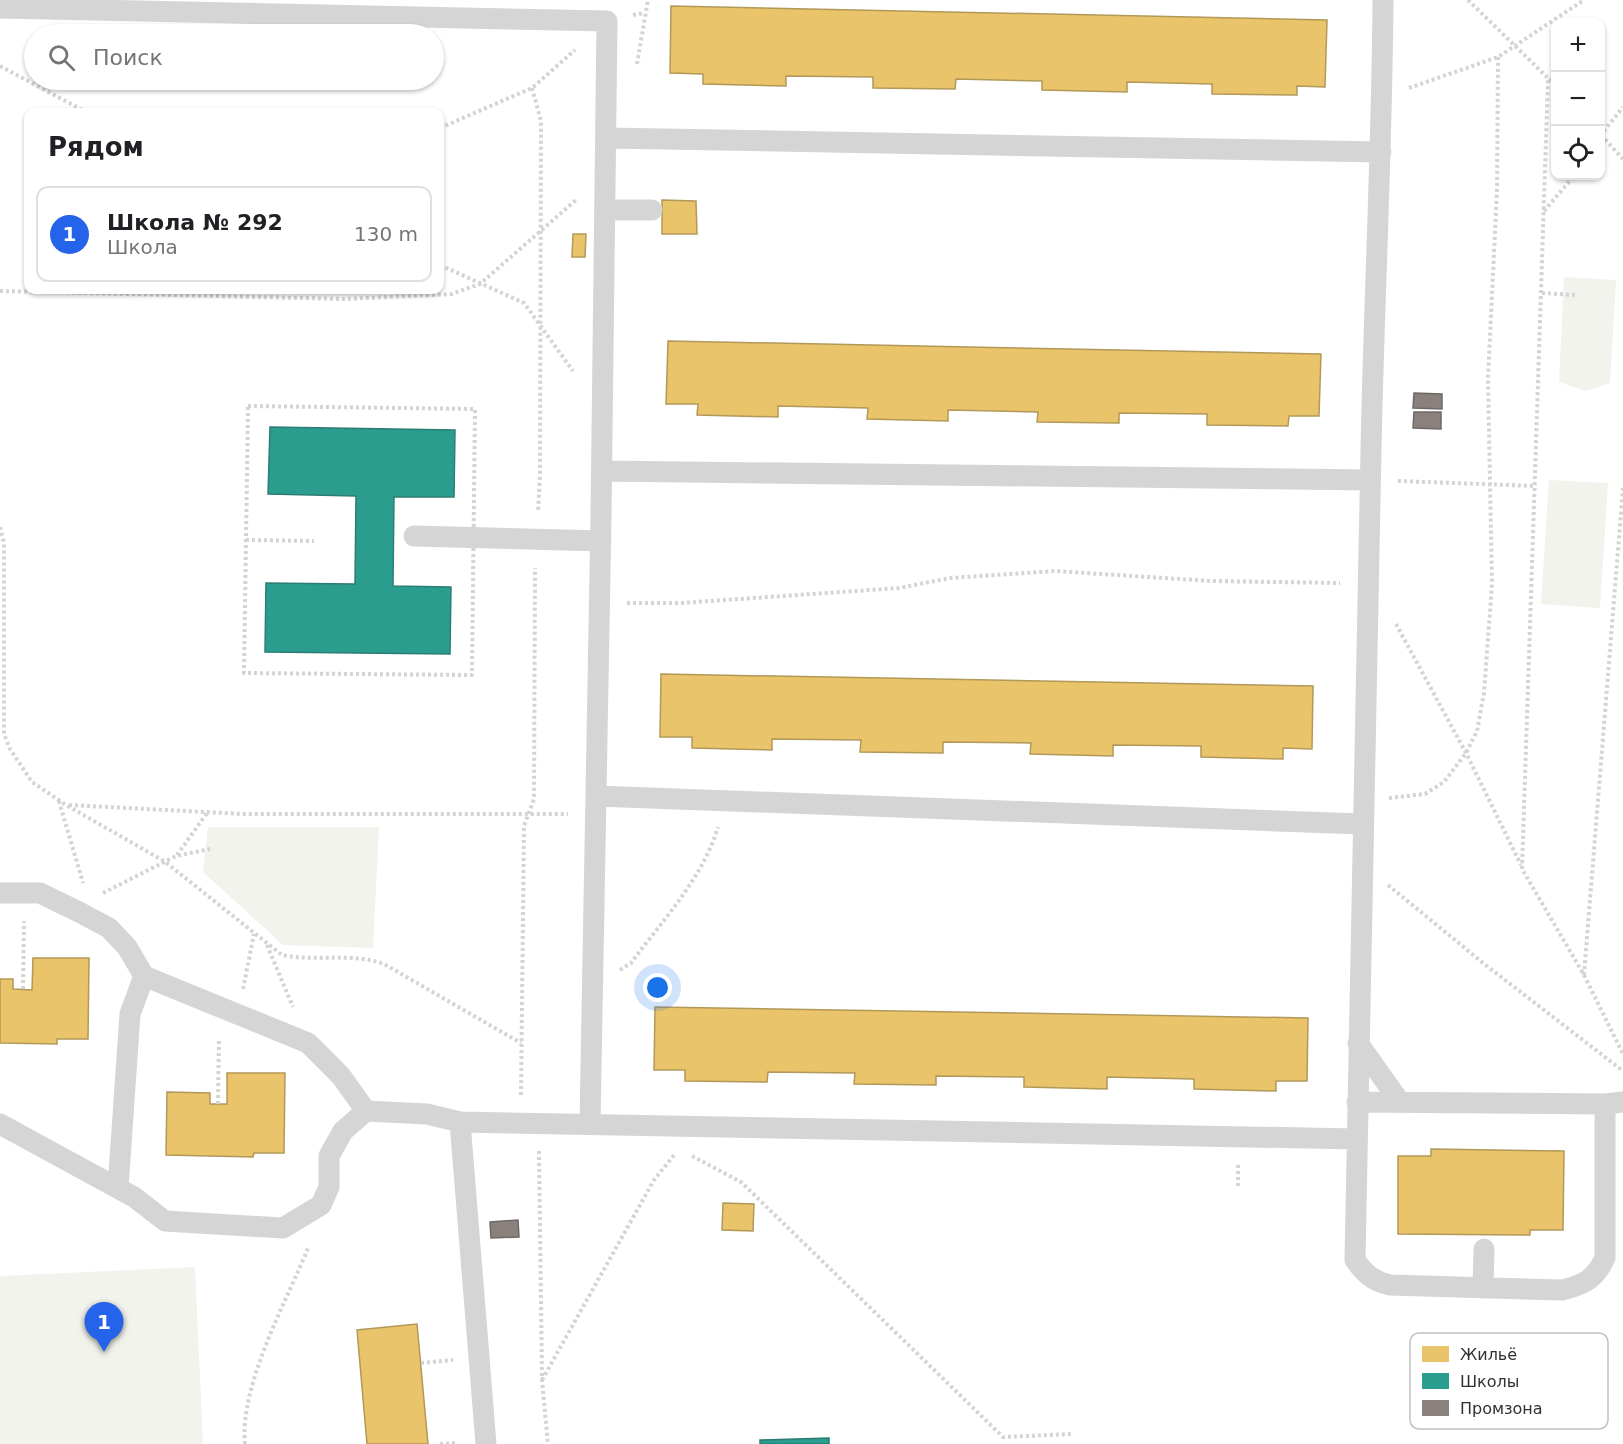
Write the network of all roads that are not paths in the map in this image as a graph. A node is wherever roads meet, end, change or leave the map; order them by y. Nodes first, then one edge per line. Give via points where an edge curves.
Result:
1 (1383, 0) edge
2 (0, 8) edge
3 (606, 138) junction
4 (1381, 152) junction
5 (605, 210) junction
6 (652, 210) dead end
7 (602, 471) junction
8 (1370, 480) junction
9 (414, 536) dead end
10 (601, 541) junction
11 (596, 805) junction
12 (1362, 824) junction
13 (0, 893) edge
14 (144, 976) junction
15 (1358, 1043) junction
16 (1357, 1102) junction
17 (1400, 1102) junction
18 (1614, 1103) edge
19 (366, 1111) junction
20 (460, 1122) junction
21 (0, 1124) edge
22 (590, 1124) junction
23 (1356, 1139) junction
24 (118, 1188) junction
25 (1484, 1249) dead end
26 (1483, 1288) junction
27 (486, 1444) edge

1 - 4 lane
2 - 3 lane via 607,21
3 - 4 lane
3 - 5 lane
4 - 8 lane
5 - 6 lane
5 - 7 lane
7 - 8 lane
7 - 10 lane
8 - 12 lane
9 - 10 lane
10 - 11 lane
11 - 12 lane
11 - 22 lane
12 - 15 lane
13 - 14 lane via 40,893 84,908 127,947
14 - 19 lane via 308,1044 341,1076
14 - 24 lane via 130,1014
15 - 16 lane
15 - 17 lane
16 - 17 lane
16 - 23 lane
17 - 18 lane
18 - 26 lane via 1605,1258 1598,1273 1583,1286 1562,1290
19 - 20 lane via 427,1114
19 - 24 lane via 343,1131 329,1156 329,1187 321,1205 283,1228 165,1221
20 - 22 lane
20 - 27 lane
21 - 24 lane
22 - 23 lane
23 - 26 lane via 1355,1260 1366,1274 1390,1285
25 - 26 lane

